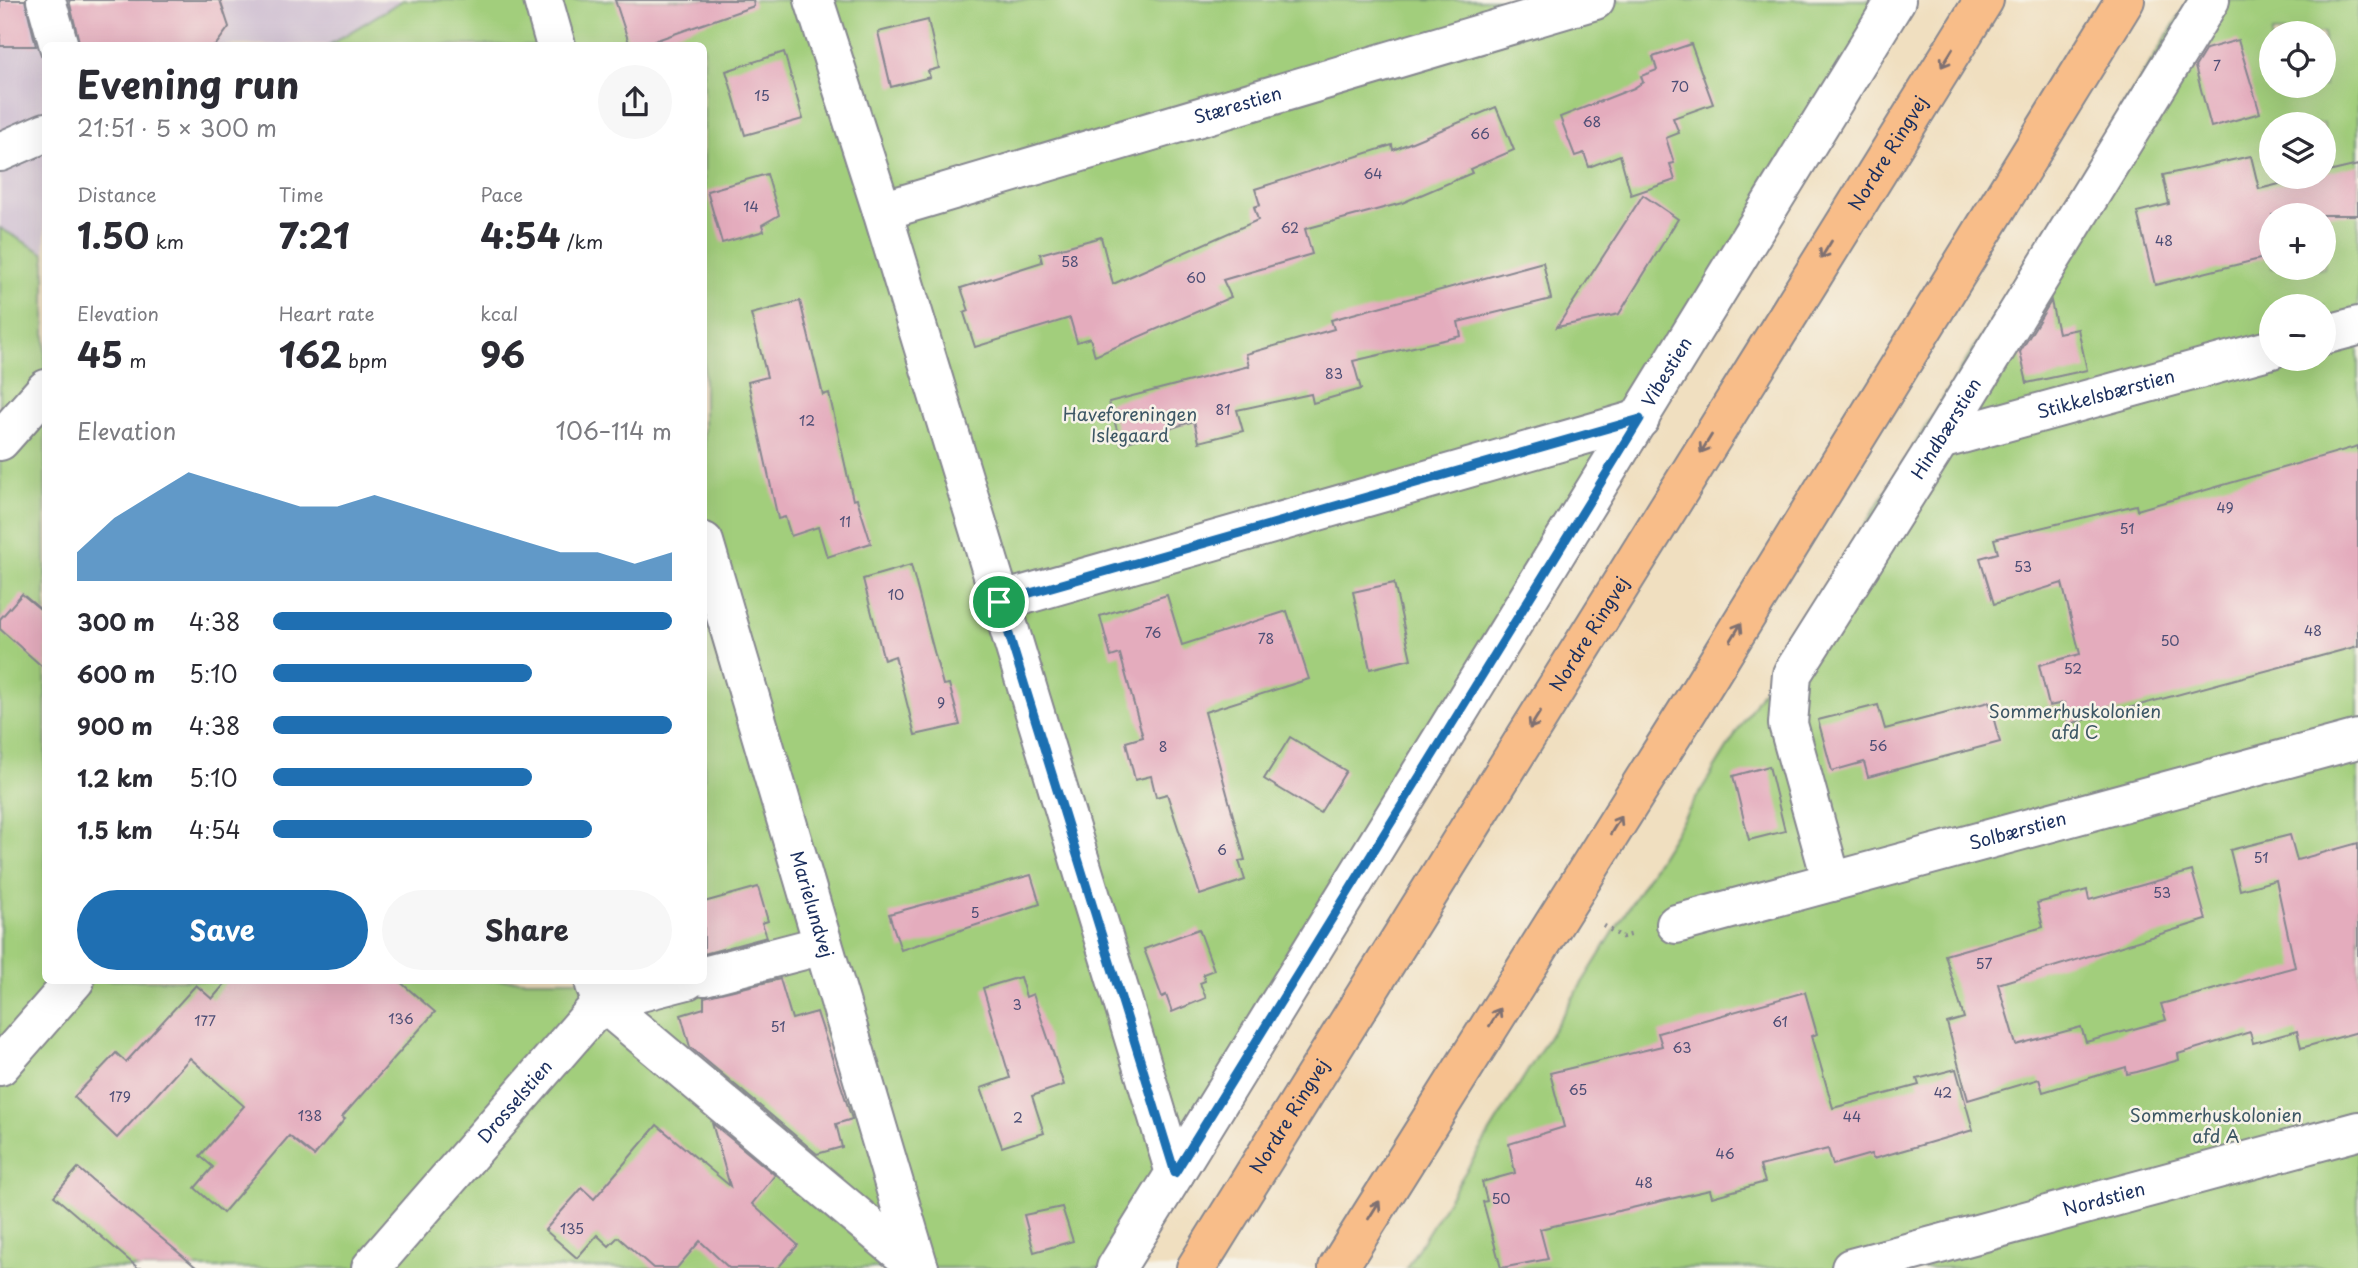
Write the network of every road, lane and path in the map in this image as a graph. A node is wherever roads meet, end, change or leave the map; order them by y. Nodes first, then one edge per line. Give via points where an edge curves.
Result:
1 (46, 0) edge
2 (543, 0) edge
3 (814, 0) edge
4 (1595, 0) edge
5 (1896, 0) edge
6 (1983, 0) edge
7 (2125, 0) edge
8 (2210, 0) edge
9 (58, 42) edge
10 (555, 42) edge
11 (42, 134) edge
12 (0, 152) edge
13 (882, 211) junction
14 (2358, 326) edge
15 (2336, 332) edge
16 (2259, 353) edge
17 (42, 393) edge
18 (1640, 419) junction
19 (1940, 440) junction
20 (0, 441) edge
21 (707, 552) edge
22 (999, 602) junction
23 (2358, 738) edge
24 (1832, 882) junction
25 (1676, 924) dead end
26 (823, 945) junction
27 (707, 975) edge
28 (72, 984) edge
29 (654, 984) edge
30 (597, 991) edge
31 (0, 1066) edge
32 (2358, 1131) edge
33 (1175, 1173) junction
34 (371, 1268) edge
35 (919, 1268) edge
36 (1116, 1268) edge
37 (1196, 1268) edge
38 (1338, 1268) edge
39 (1851, 1268) edge

1 - 9 street
2 - 10 street
3 - 13 street
4 - 13 street, Stærestien
5 - 18 street, Vibestien
6 -> 37 main road, Nordre Ringvej
38 -> 7 main road
8 - 19 street, Hindbærstien
11 - 12 street
13 - 22 street
14 - 15 street
16 - 19 street, Stikkelsbærstien
17 - 20 street
18 - 22 street
18 - 33 street, Vibestien
19 - 24 street, Hindbærstien via 1792,674 1788,724
21 - 26 street, Marielundvej
22 - 33 street
23 - 24 street, Solbærstien
24 - 25 street, Solbærstien
26 - 27 street
26 - 35 street, Marielundvej
28 - 31 street
29 - 30 street
30 - 34 street, Drosselstien
30 - 35 street
32 - 39 street, Nordstien
33 - 36 street, Vibestien

